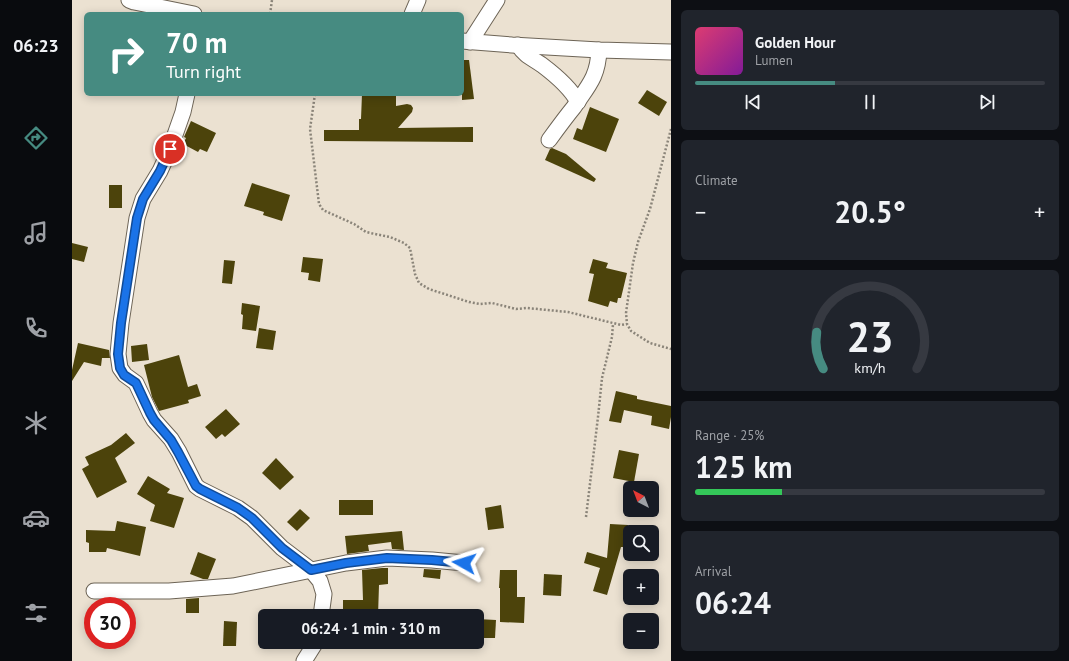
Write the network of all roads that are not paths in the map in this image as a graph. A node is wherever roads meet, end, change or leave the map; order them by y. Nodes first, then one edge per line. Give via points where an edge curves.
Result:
1 (129, 0) edge
2 (418, 0) edge
3 (497, 0) edge
4 (185, 12) edge
5 (413, 12) edge
6 (466, 41) edge
7 (518, 46) junction
8 (599, 50) junction
9 (671, 52) edge
10 (187, 96) edge
11 (578, 102) junction
12 (549, 140) dead end
13 (464, 563) dead end
14 (311, 570) junction
15 (94, 591) dead end
16 (322, 609) edge
17 (312, 649) edge
18 (304, 661) edge

1 - 4 street
2 - 5 street
3 - 6 street
6 - 7 street
7 - 8 street
7 - 11 street via 525,55 542,65 568,88
8 - 9 street
8 - 11 street via 597,70 592,83
10 - 14 street via 170,149 143,199 137,218 121,323 118,354 120,368 124,375 136,383 154,420 171,440 196,486 252,518 282,548
11 - 12 street
13 - 14 street via 387,558
14 - 15 street via 233,586 169,591
14 - 16 street via 320,581 324,594
17 - 18 street

